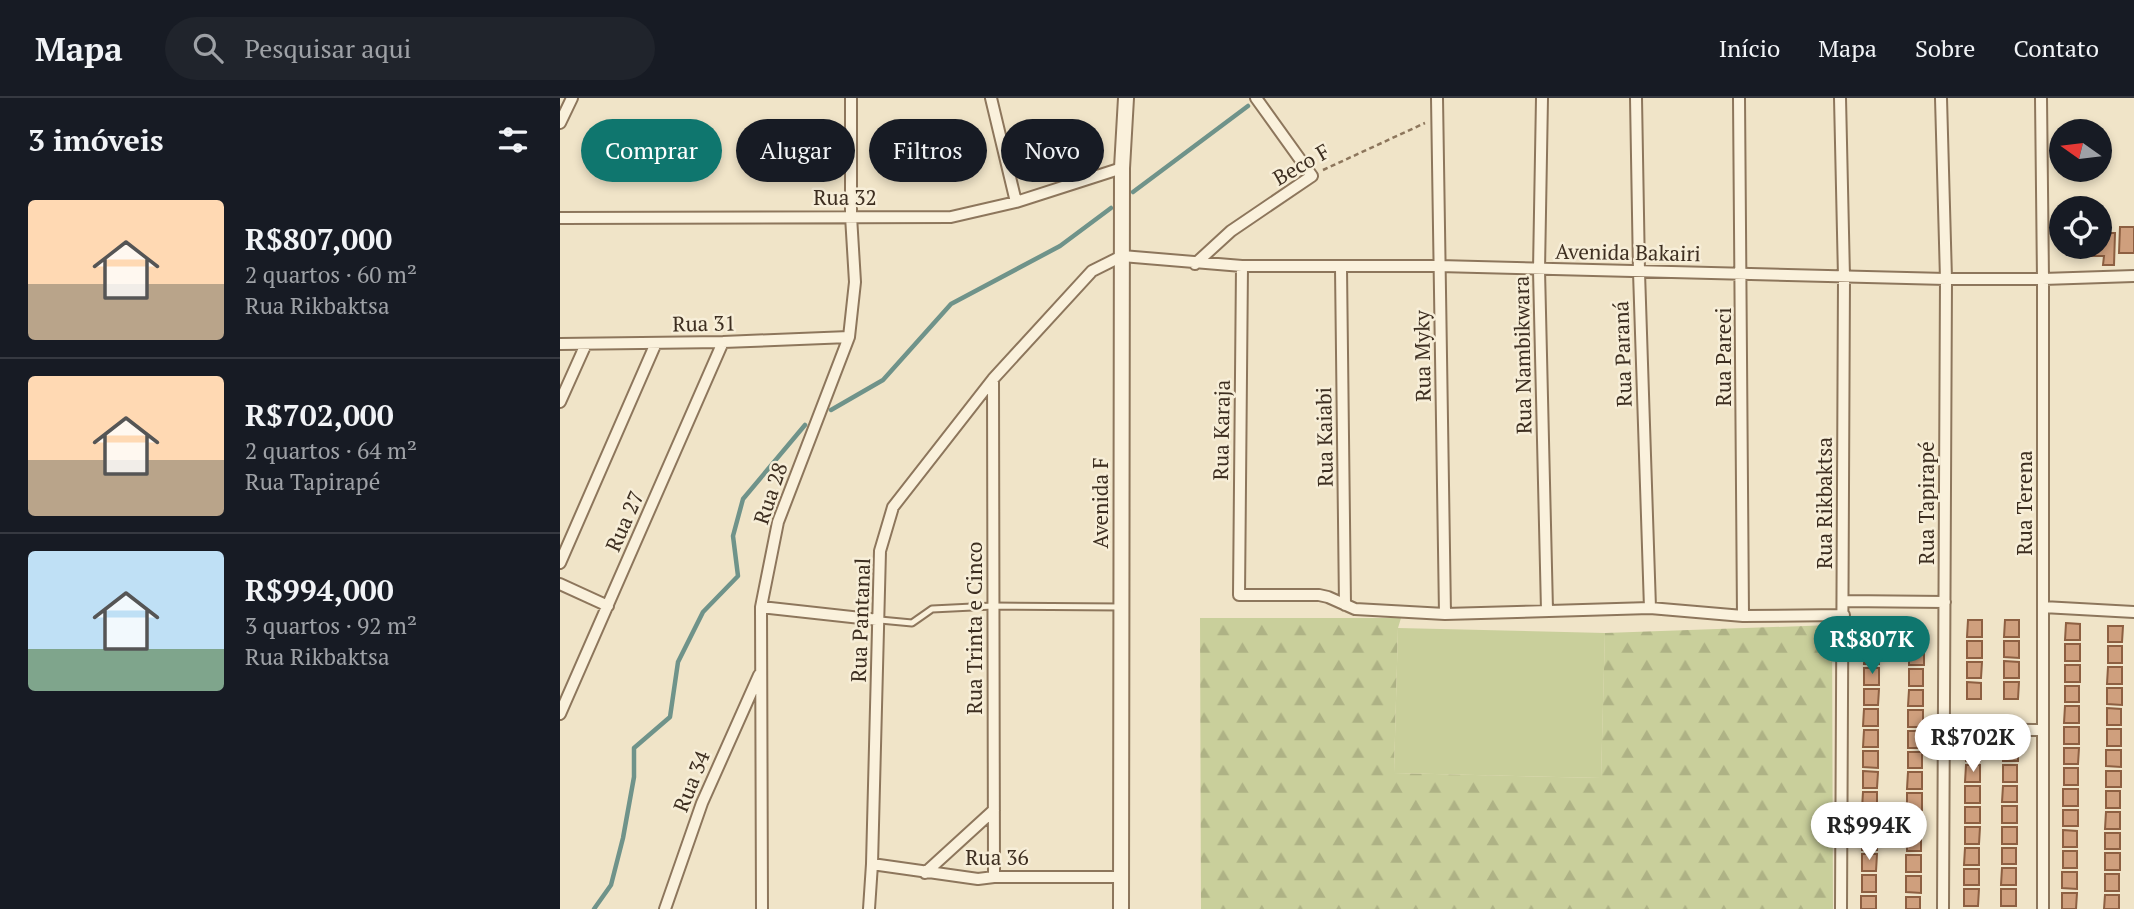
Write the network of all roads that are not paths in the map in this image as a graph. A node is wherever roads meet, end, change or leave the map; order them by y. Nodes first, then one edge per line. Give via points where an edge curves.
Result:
1 (572, 98) edge
2 (851, 98) edge
3 (991, 98) edge
4 (1126, 98) edge
5 (1256, 98) edge
6 (1437, 98) edge
7 (1542, 98) edge
8 (1636, 98) edge
9 (1739, 98) edge
10 (1840, 98) edge
11 (1941, 98) edge
12 (2040, 98) edge
13 (560, 123) edge
14 (1122, 168) junction
15 (1016, 202) junction
16 (851, 216) junction
17 (560, 218) edge
18 (1122, 256) junction
19 (1195, 264) junction
20 (1242, 266) junction
21 (1439, 266) junction
22 (1341, 268) junction
23 (1539, 270) junction
24 (1639, 272) junction
25 (1742, 272) junction
26 (2134, 276) edge
27 (1844, 277) junction
28 (1946, 279) junction
29 (2043, 279) junction
30 (849, 337) junction
31 (723, 342) junction
32 (656, 343) junction
33 (560, 344) edge
34 (586, 344) junction
35 (993, 379) junction
36 (560, 402) edge
37 (560, 563) edge
38 (560, 584) edge
39 (1843, 601) junction
40 (1945, 602) junction
41 (1345, 605) junction
42 (608, 606) junction
43 (993, 606) junction
44 (761, 607) junction
45 (1121, 607) junction
46 (2043, 607) junction
47 (1650, 608) junction
48 (1547, 610) junction
49 (2134, 612) edge
50 (1445, 614) junction
51 (1844, 615) junction
52 (1743, 616) junction
53 (879, 620) junction
54 (762, 670) junction
55 (560, 714) edge
56 (1945, 729) junction
57 (2043, 730) junction
58 (994, 810) junction
59 (873, 864) junction
60 (925, 873) junction
61 (995, 877) junction
62 (1121, 877) junction
63 (665, 909) edge
64 (762, 909) edge
65 (869, 909) edge
66 (1121, 909) edge
67 (1841, 909) edge
68 (1943, 909) edge
69 (2043, 909) edge

1 - 13 street
2 - 16 street, Rua 28
3 - 15 street
4 - 14 street, Avenida F
5 - 19 street, Beco F via 1312,176 1231,230
6 - 21 street, Rua Myky
7 - 23 street, Rua Nambikwara
8 - 24 street, Rua Paraná
9 - 25 street, Rua Pareci
10 - 27 street, Rua Rikbaktsa
11 - 28 street, Rua Tapirapé
12 - 29 street, Rua Terena
14 - 15 street, Rua 32
14 - 18 street, Avenida F
15 - 16 street, Rua 32 via 951,217
16 - 17 street, Rua 32
16 - 30 street, Rua 28 via 855,282
18 - 19 street, Avenida Bakairi
18 - 35 street, Rua Pantanal via 1092,271
18 - 45 street, Avenida F
19 - 20 street, Avenida Bakairi
20 - 22 street, Avenida Bakairi
20 - 41 street, Rua Karaja via 1238,595 1319,595
21 - 22 street, Avenida Bakairi
21 - 23 street, Avenida Bakairi
21 - 50 street, Rua Myky
22 - 41 street, Rua Kaiabi
23 - 24 street, Avenida Bakairi
23 - 48 street, Rua Nambikwara
24 - 25 street, Avenida Bakairi
24 - 47 street, Rua Paraná
25 - 27 street, Avenida Bakairi
25 - 52 street, Rua Pareci
26 - 29 street, Avenida Bakairi
27 - 28 street, Avenida Bakairi
27 - 39 street, Rua Rikbaktsa
28 - 29 street, Avenida Bakairi
28 - 40 street, Rua Tapirapé
29 - 46 street, Rua Terena
30 - 31 street, Rua 31
30 - 44 street, Rua 28 via 778,522
31 - 32 street, Rua 31
31 - 42 street, Rua 27
32 - 34 street, Rua 31
32 - 37 street
33 - 34 street, Rua 31
34 - 36 street
35 - 43 street, Rua Trinta e Cinco
35 - 53 street, Rua Pantanal via 893,507 880,551
38 - 42 street
39 - 40 street
39 - 51 street, Rua Rikbaktsa
40 - 56 street, Rua Tapirapé
41 - 50 street
42 - 55 street, Rua 27
43 - 45 lane
43 - 53 lane via 932,610 912,623
43 - 58 street, Rua Trinta e Cinco
44 - 53 street
44 - 54 street, Rua 28
45 - 62 street, Avenida F
46 - 49 street
46 - 57 street, Rua Terena
47 - 48 street
47 - 52 street
48 - 50 street
51 - 52 street
51 - 67 street, Rua Rikbaktsa
53 - 59 street, Rua Pantanal
54 - 63 street, Rua 34 via 702,803
54 - 64 street, Rua 28
56 - 57 street
56 - 68 street, Rua Tapirapé
57 - 69 street, Rua Terena
58 - 60 street
58 - 61 street, Rua Trinta e Cinco
59 - 60 street, Rua 36
59 - 65 street, Rua Pantanal
60 - 61 street, Rua 36
61 - 62 street, Rua 36
62 - 66 street, Avenida F

